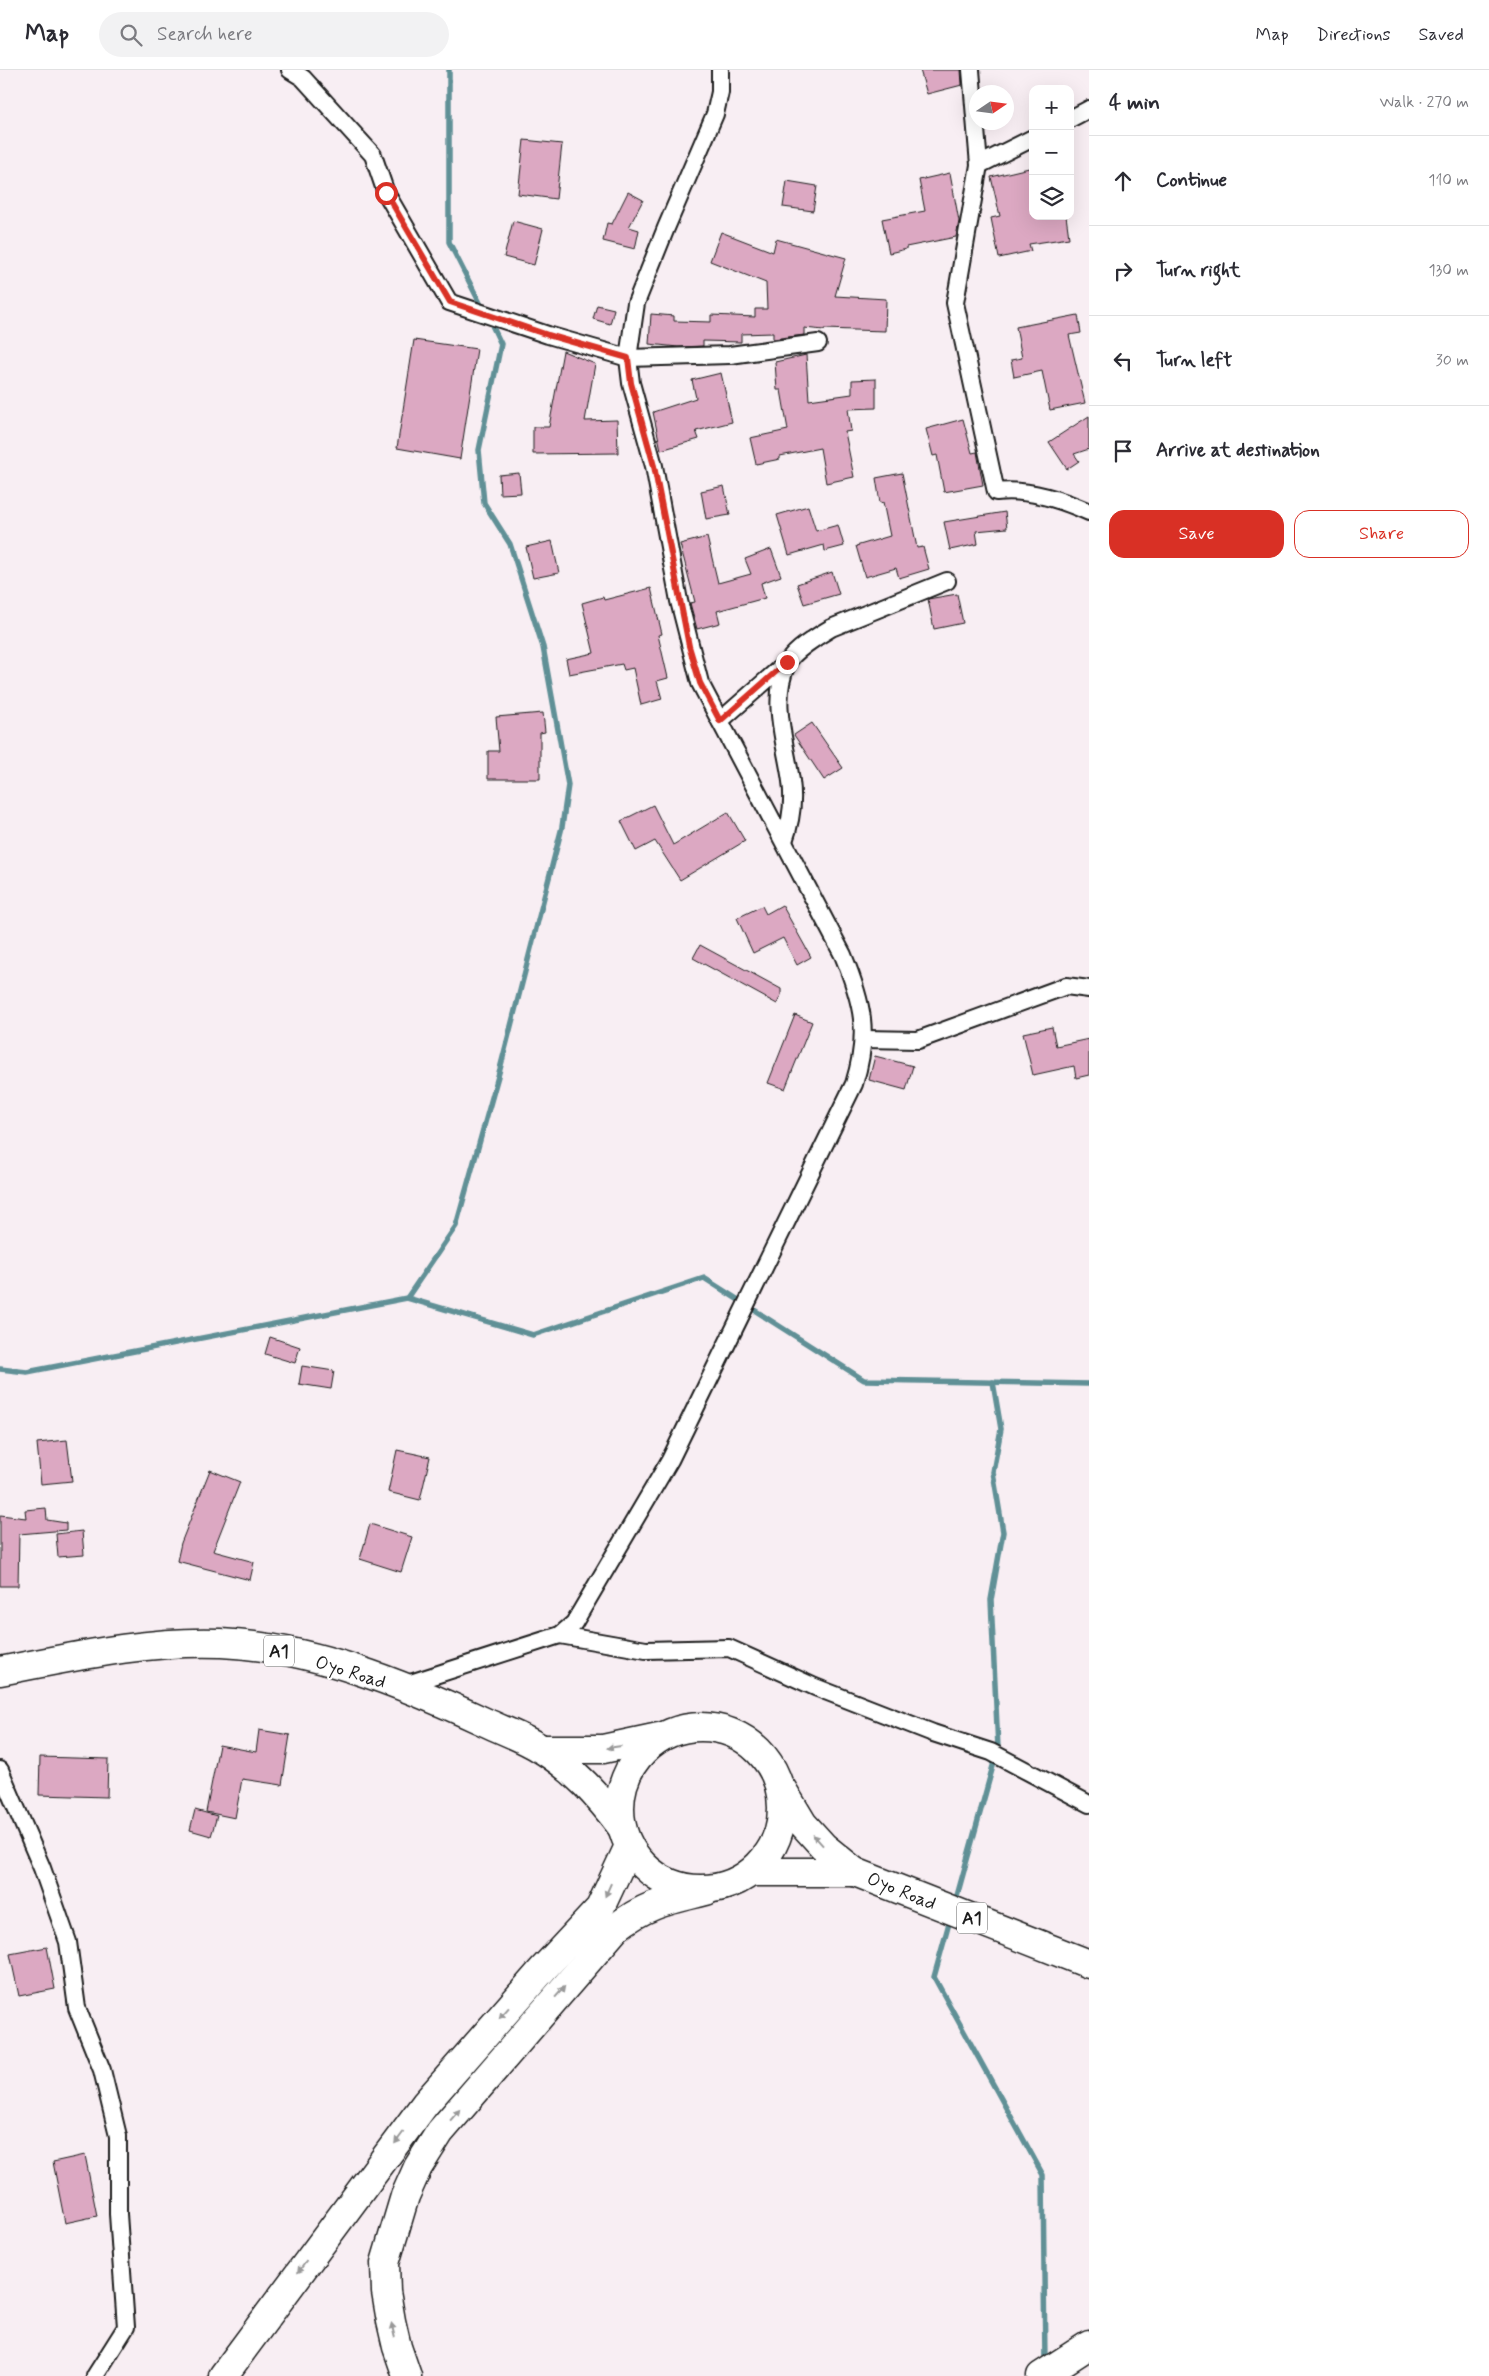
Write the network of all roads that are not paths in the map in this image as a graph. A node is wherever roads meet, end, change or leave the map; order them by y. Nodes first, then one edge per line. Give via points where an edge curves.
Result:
1 (290, 70) edge
2 (720, 70) edge
3 (971, 70) edge
4 (1089, 109) edge
5 (1074, 117) edge
6 (1029, 140) edge
7 (979, 165) junction
8 (818, 343) dead end
9 (628, 358) junction
10 (1089, 512) edge
11 (947, 581) dead end
12 (787, 662) junction
13 (720, 721) junction
14 (784, 841) junction
15 (1089, 989) edge
16 (864, 1039) junction
17 (560, 1635) junction
18 (0, 1671) edge
19 (402, 1686) junction
20 (662, 1736) junction
21 (542, 1749) junction
22 (0, 1770) edge
23 (779, 1784) junction
24 (1089, 1804) edge
25 (625, 1836) junction
26 (753, 1872) junction
27 (855, 1872) junction
28 (706, 1890) junction
29 (1089, 1964) edge
30 (1089, 2344) edge
31 (95, 2376) edge
32 (223, 2376) edge
33 (407, 2376) edge
34 (1041, 2376) edge

1 - 9 street via 303,78 373,155 386,193 450,302
2 - 9 street via 715,114 636,303
3 - 7 street
4 - 5 street
6 - 7 street
7 - 10 street via 955,302 996,492 1015,490
8 - 9 street via 730,355
9 - 13 street via 631,383 654,466 689,646 700,683
11 - 12 street via 831,628
12 - 13 street
12 - 14 street via 780,686 781,721 791,783 791,820
13 - 14 street
14 - 16 street via 854,983
15 - 16 street via 1066,986 918,1040
16 - 17 street via 854,1084 670,1460 574,1623
17 - 19 street
17 - 24 street via 646,1650 729,1648 815,1687 990,1752
18 - 19 highway, Oyo Road / A1 via 144,1644 222,1643 286,1652
19 - 21 highway, Oyo Road / A1
20 -> 21 highway, Oyo Road / A1 via 603,1749
20 - 23 highway via 702,1726 722,1729 758,1749 771,1765
20 - 25 highway via 636,1759 627,1774 620,1808
21 - 25 highway, Oyo Road / A1 via 595,1792
22 - 31 street via 42,1868 68,1942 77,2008 102,2070 118,2136 118,2214 126,2327
23 - 26 highway via 783,1803 779,1832 767,1858
27 -> 23 highway, Oyo Road / A1 via 823,1846 803,1824
25 - 28 highway via 642,1865 661,1880 683,1889
25 -> 32 highway via 600,1908 425,2104
26 - 27 highway, Oyo Road / A1
26 - 28 highway via 731,1885
27 - 29 highway, Oyo Road / A1
33 -> 28 highway via 391,2321 385,2263 405,2196 418,2167 440,2132 616,1928 633,1914 658,1903
30 - 34 highway

